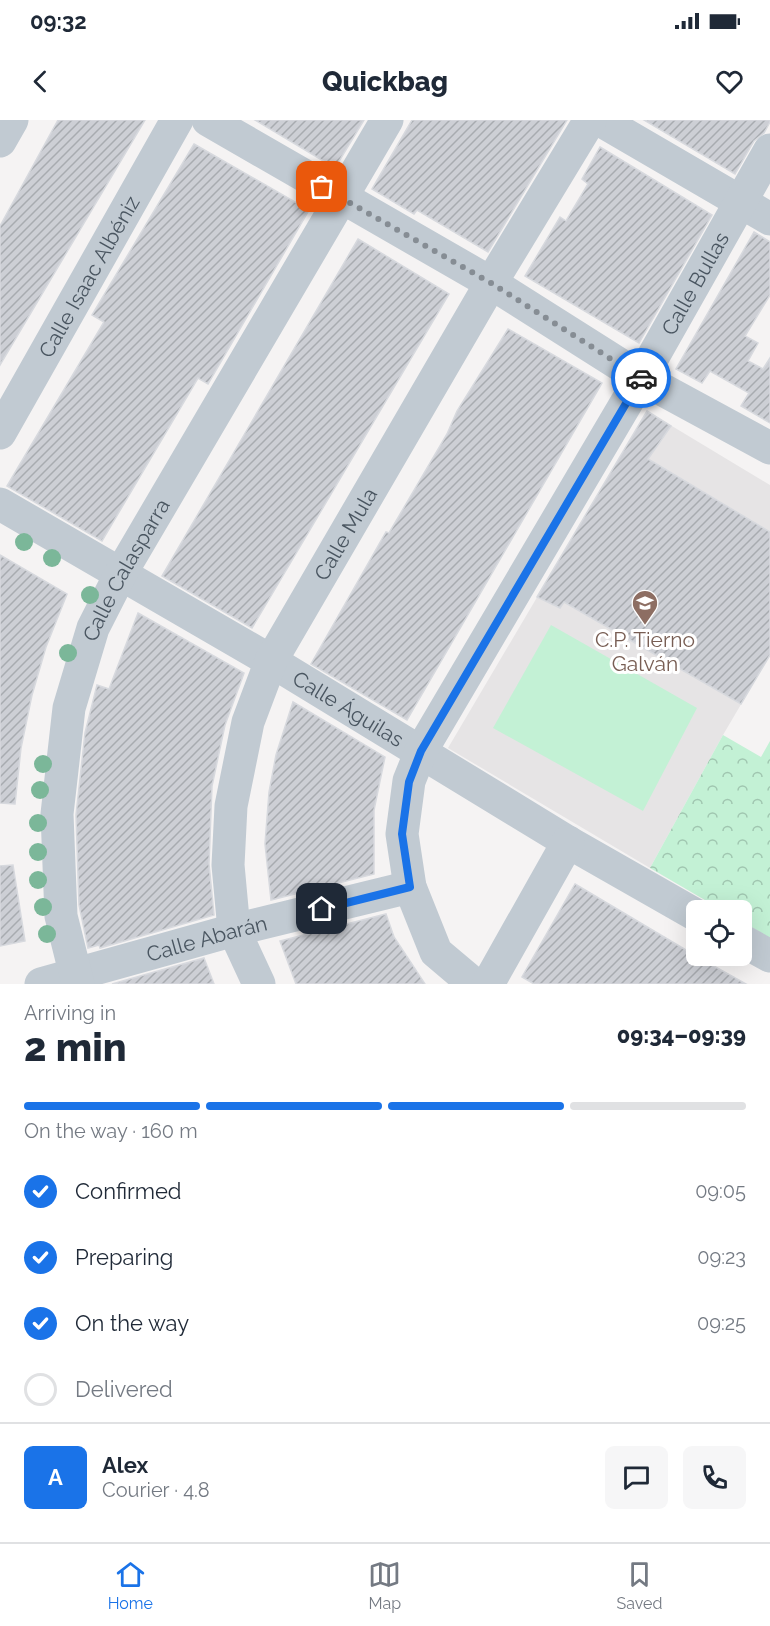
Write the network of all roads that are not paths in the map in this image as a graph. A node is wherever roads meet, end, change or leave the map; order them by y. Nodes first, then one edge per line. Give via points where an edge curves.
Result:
1 (12, 120) edge
2 (177, 120) edge
3 (208, 120) edge
4 (387, 120) edge
5 (590, 120) edge
6 (600, 120) edge
7 (0, 141) edge
8 (770, 150) edge
9 (341, 198) junction
10 (738, 202) junction
11 (770, 219) edge
12 (491, 283) junction
13 (641, 378) junction
14 (0, 433) edge
15 (770, 448) edge
16 (0, 504) edge
17 (121, 573) junction
18 (271, 661) junction
19 (421, 751) junction
20 (568, 842) junction
21 (410, 887) junction
22 (686, 909) edge
23 (234, 930) junction
24 (752, 946) edge
25 (770, 956) edge
26 (77, 979) edge
27 (41, 984) edge
28 (259, 984) edge
29 (474, 984) edge
30 (488, 984) edge

1 - 7 street
2 - 14 street, Calle Isaac Albéniz
3 - 9 street
4 - 9 street, Calle Calasparra
5 - 12 street, Calle Mula
6 - 10 street
8 - 10 street, Calle Bullas
9 - 12 street
9 - 17 street, Calle Calasparra
10 - 11 street
10 - 13 street, Calle Bullas
12 - 13 street
12 - 18 street, Calle Mula
13 - 15 street
13 - 19 street, Calle Bullas
16 - 17 street, Calle Águilas
17 - 18 street, Calle Águilas
17 - 26 street, Calle Calasparra via 93,628 67,720 57,814 61,916
18 - 19 street, Calle Águilas
18 - 23 street, Calle Mula via 248,722 231,806 228,865
19 - 20 street, Calle Águilas
19 - 21 street, Calle Bullas via 409,782 402,834
20 - 22 street, Calle Águilas
20 - 30 street
21 - 23 street, Calle Abarán
21 - 29 street, Calle Bullas via 436,952
23 - 26 street, Calle Abarán
23 - 28 street, Calle Mula
24 - 25 street
26 - 27 street, Calle Abarán

